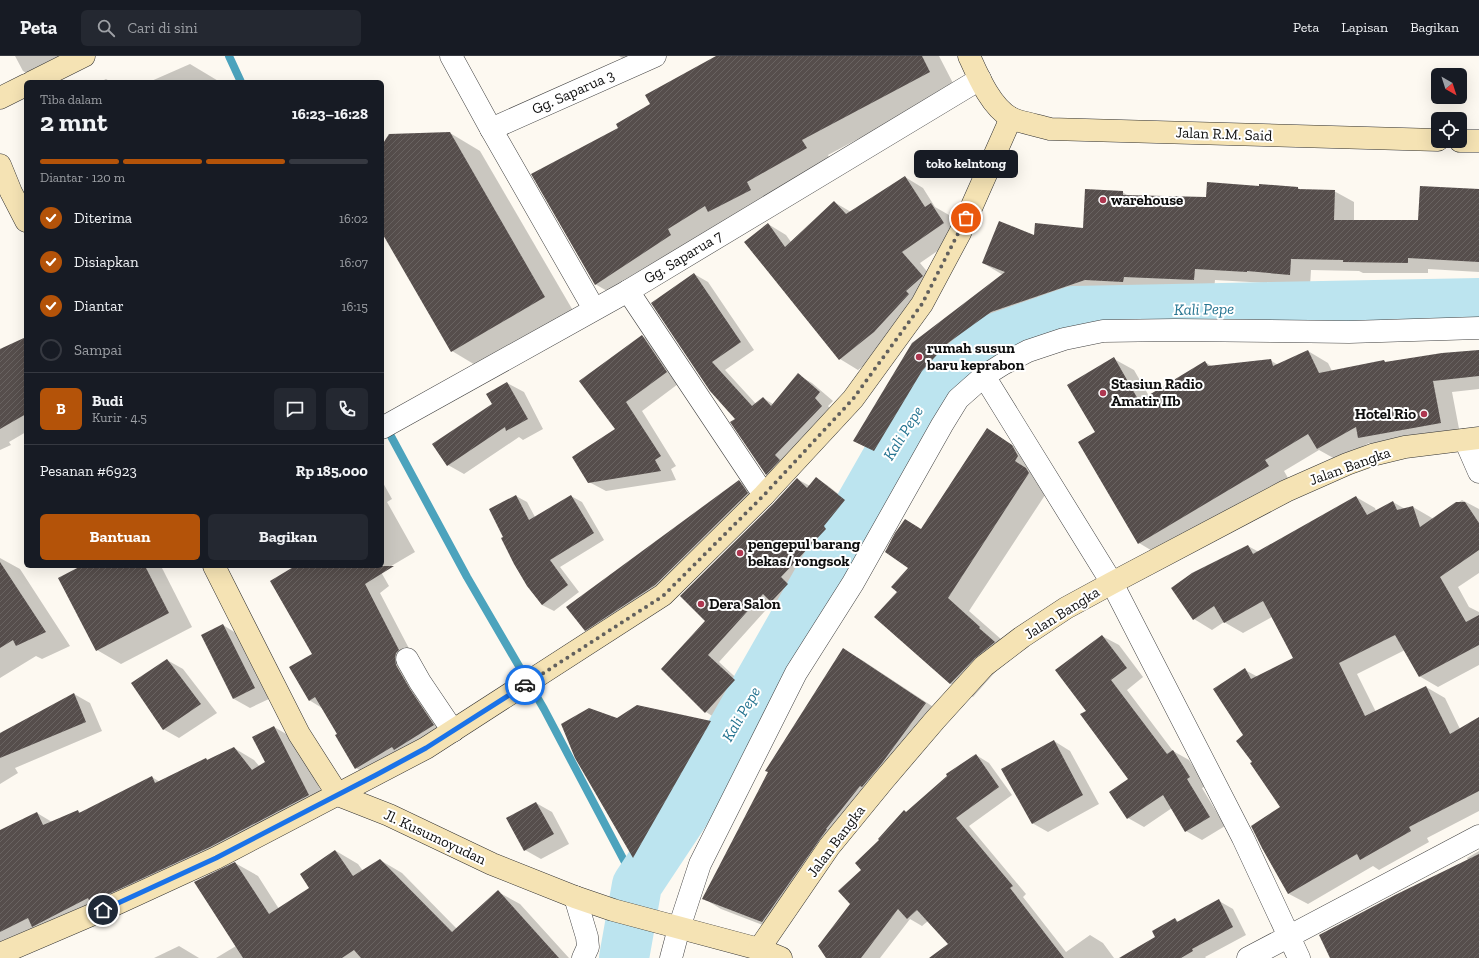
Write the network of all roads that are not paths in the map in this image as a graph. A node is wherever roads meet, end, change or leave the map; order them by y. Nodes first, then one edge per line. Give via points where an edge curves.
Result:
1 (84, 56) edge
2 (451, 56) edge
3 (655, 56) edge
4 (969, 56) edge
5 (980, 79) junction
6 (36, 80) edge
7 (24, 86) edge
8 (0, 98) edge
9 (1011, 118) junction
10 (491, 129) junction
11 (1431, 140) edge
12 (1467, 141) edge
13 (1479, 141) edge
14 (0, 165) edge
15 (24, 217) edge
16 (628, 291) junction
17 (594, 309) junction
18 (1479, 328) edge
19 (984, 376) junction
20 (391, 423) edge
21 (1472, 439) edge
22 (1479, 472) edge
23 (764, 495) junction
24 (215, 568) edge
25 (1112, 583) junction
26 (406, 659) dead end
27 (453, 731) junction
28 (338, 795) junction
29 (1479, 836) edge
30 (575, 897) junction
31 (674, 927) junction
32 (1289, 937) junction
33 (759, 949) junction
34 (0, 954) edge
35 (583, 958) edge
36 (671, 958) edge
37 (781, 958) edge
38 (1248, 958) edge
39 (1299, 958) edge

1 - 6 street
2 - 10 street
3 - 10 street, Gg. Saparua 3
4 - 5 street
5 - 9 street via 996,105
5 - 16 street, Gg. Saparua 7
7 - 8 street
9 - 11 street, Jalan R.M. Said via 1050,129
9 - 23 street via 960,233 922,304 853,399
10 - 17 street
12 - 13 street
14 - 15 street
16 - 17 street, Gg. Saparua 7
16 - 23 street
17 - 20 street, Gg. Saparua 7
18 - 19 street via 1349,332 1103,331 1064,339 1028,351
19 - 25 street
19 - 31 street via 958,399 853,583 796,673 700,864
21 - 22 street
21 - 25 street, Jalan Bangka via 1405,447 1347,464 1286,490
23 - 27 street via 663,596
24 - 28 street via 299,734
25 - 32 street via 1243,838
25 - 33 street, Jalan Bangka via 1066,608 984,666 935,720 829,847
26 - 27 street
27 - 28 street
28 - 30 street, Jl. Kusumoyudan via 389,814 492,864
28 - 34 street via 209,861
29 - 32 street
30 - 31 street, Jl. Kusumoyudan
30 - 35 street via 587,937 588,948
31 - 33 street, Jl. Kusumoyudan
31 - 36 street
32 - 38 street
32 - 39 street
33 - 37 street, Jl. Kusumoyudan

